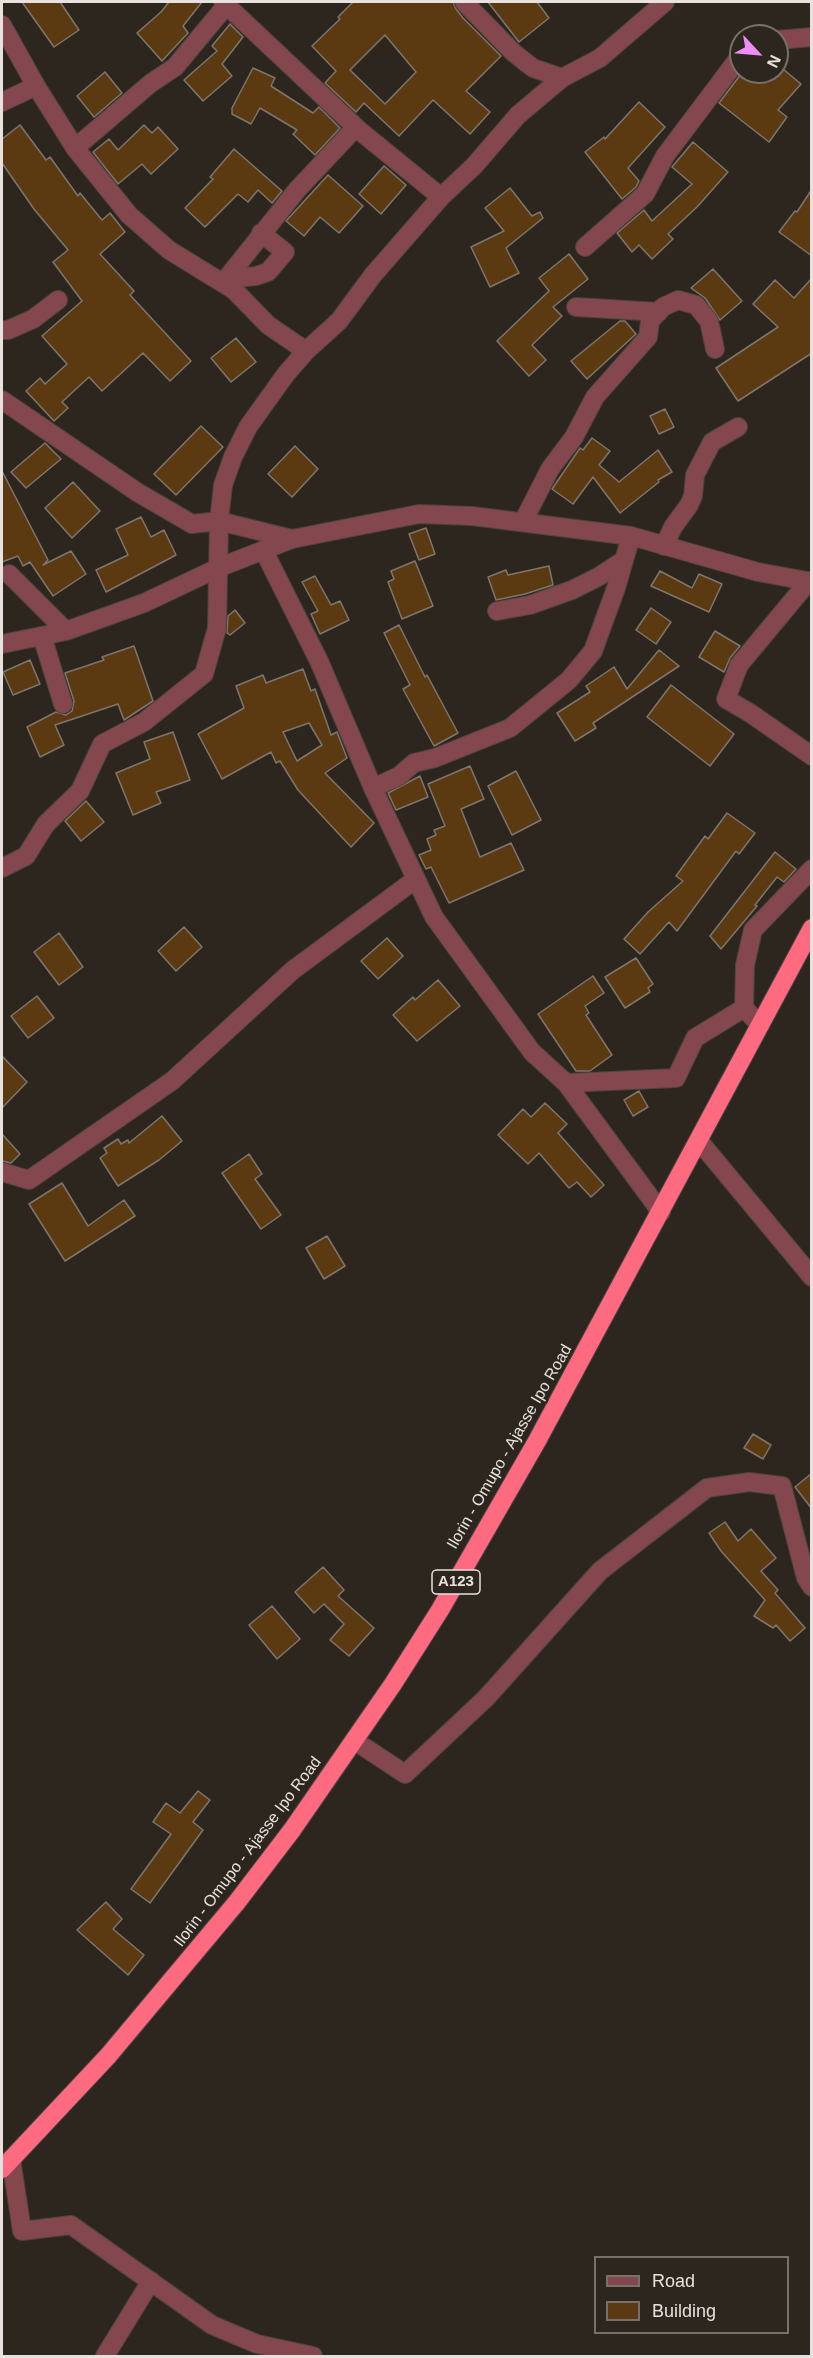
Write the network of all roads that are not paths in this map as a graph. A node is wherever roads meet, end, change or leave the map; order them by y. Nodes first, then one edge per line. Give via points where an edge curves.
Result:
1 (226, 2) edge
2 (464, 2) edge
3 (665, 2) edge
4 (2, 25) edge
5 (812, 37) edge
6 (789, 39) edge
7 (729, 72) edge
8 (562, 78) junction
9 (36, 87) junction
10 (2, 102) edge
11 (356, 127) junction
12 (75, 148) junction
13 (441, 196) junction
14 (261, 233) junction
15 (585, 247) dead end
16 (225, 281) junction
17 (58, 300) dead end
18 (576, 307) dead end
19 (659, 312) junction
20 (2, 330) edge
21 (715, 349) dead end
22 (306, 351) junction
23 (2, 400) edge
24 (738, 428) dead end
25 (219, 521) junction
26 (523, 522) junction
27 (631, 536) junction
28 (292, 539) junction
29 (664, 546) junction
30 (264, 551) junction
31 (624, 560) junction
32 (218, 568) junction
33 (9, 574) dead end
34 (810, 581) edge
35 (497, 611) dead end
36 (66, 631) junction
37 (42, 636) junction
38 (2, 644) edge
39 (63, 704) dead end
40 (812, 756) edge
41 (373, 788) junction
42 (2, 868) edge
43 (812, 869) edge
44 (416, 879) junction
45 (812, 928) edge
46 (744, 1008) junction
47 (760, 1025) junction
48 (566, 1083) junction
49 (699, 1141) junction
50 (2, 1172) edge
51 (661, 1212) junction
52 (812, 1277) edge
53 (812, 1587) edge
54 (355, 1741) junction
55 (6, 2164) edge
56 (151, 2281) junction
57 (105, 2356) edge
58 (313, 2356) edge

1 - 11 street
1 - 12 street via 175,67
2 - 8 street via 520,58 533,68
3 - 8 street via 600,58
4 - 9 street
5 - 6 street
7 - 15 street via 665,156 645,194
8 - 13 street via 518,115 474,166
9 - 10 street
9 - 12 street
11 - 13 street
11 - 14 street
12 - 16 street via 129,215 169,250
13 - 22 street via 339,321
14 - 16 street
14 - 16 street via 285,252 268,272
16 - 22 street via 268,325
17 - 20 street via 33,320
18 - 19 street
19 - 21 street via 678,300 696,305 709,321
19 - 26 street via 650,321 648,338 595,398 574,437 550,469
22 - 25 street via 265,402 238,447 223,485
23 - 25 street via 137,492 192,524
24 - 29 street via 712,442 695,476 689,505
25 - 28 street
25 - 32 street
26 - 27 street
26 - 28 street via 419,514
27 - 29 street
27 - 31 street
28 - 30 street
29 - 34 street via 758,572
30 - 32 street
30 - 41 street via 320,662
31 - 35 street via 572,590 530,605
31 - 41 street via 593,651 569,680 510,728 414,763 399,776
32 - 36 street via 144,603
32 - 42 street via 217,628 204,674 144,722 102,744 80,791 46,824 26,856
33 - 36 street
34 - 40 street via 739,665 726,699
36 - 37 street
37 - 38 street
37 - 39 street
41 - 44 street
43 - 46 street via 753,930 745,965
44 - 48 street via 434,917 532,1052
44 - 50 street via 293,970 172,1081 29,1180
45 - 47 highway, Ilorin - Omupo - Ajasse Ipo Road / A123
46 - 47 street
46 - 48 street via 695,1038 676,1078
47 - 49 highway, Ilorin - Omupo - Ajasse Ipo Road / A123
48 - 51 street
49 - 51 highway, Ilorin - Omupo - Ajasse Ipo Road / A123
49 - 52 street
51 - 54 highway, Ilorin - Omupo - Ajasse Ipo Road / A123 via 440,1610
53 - 54 street via 806,1578 782,1486 749,1482 707,1488 600,1571 486,1698 405,1774
54 - 55 highway, Ilorin - Omupo - Ajasse Ipo Road / A123 via 292,1830 176,1979
55 - 56 street via 22,2230 71,2225
56 - 57 street
56 - 58 street via 212,2325 257,2344

